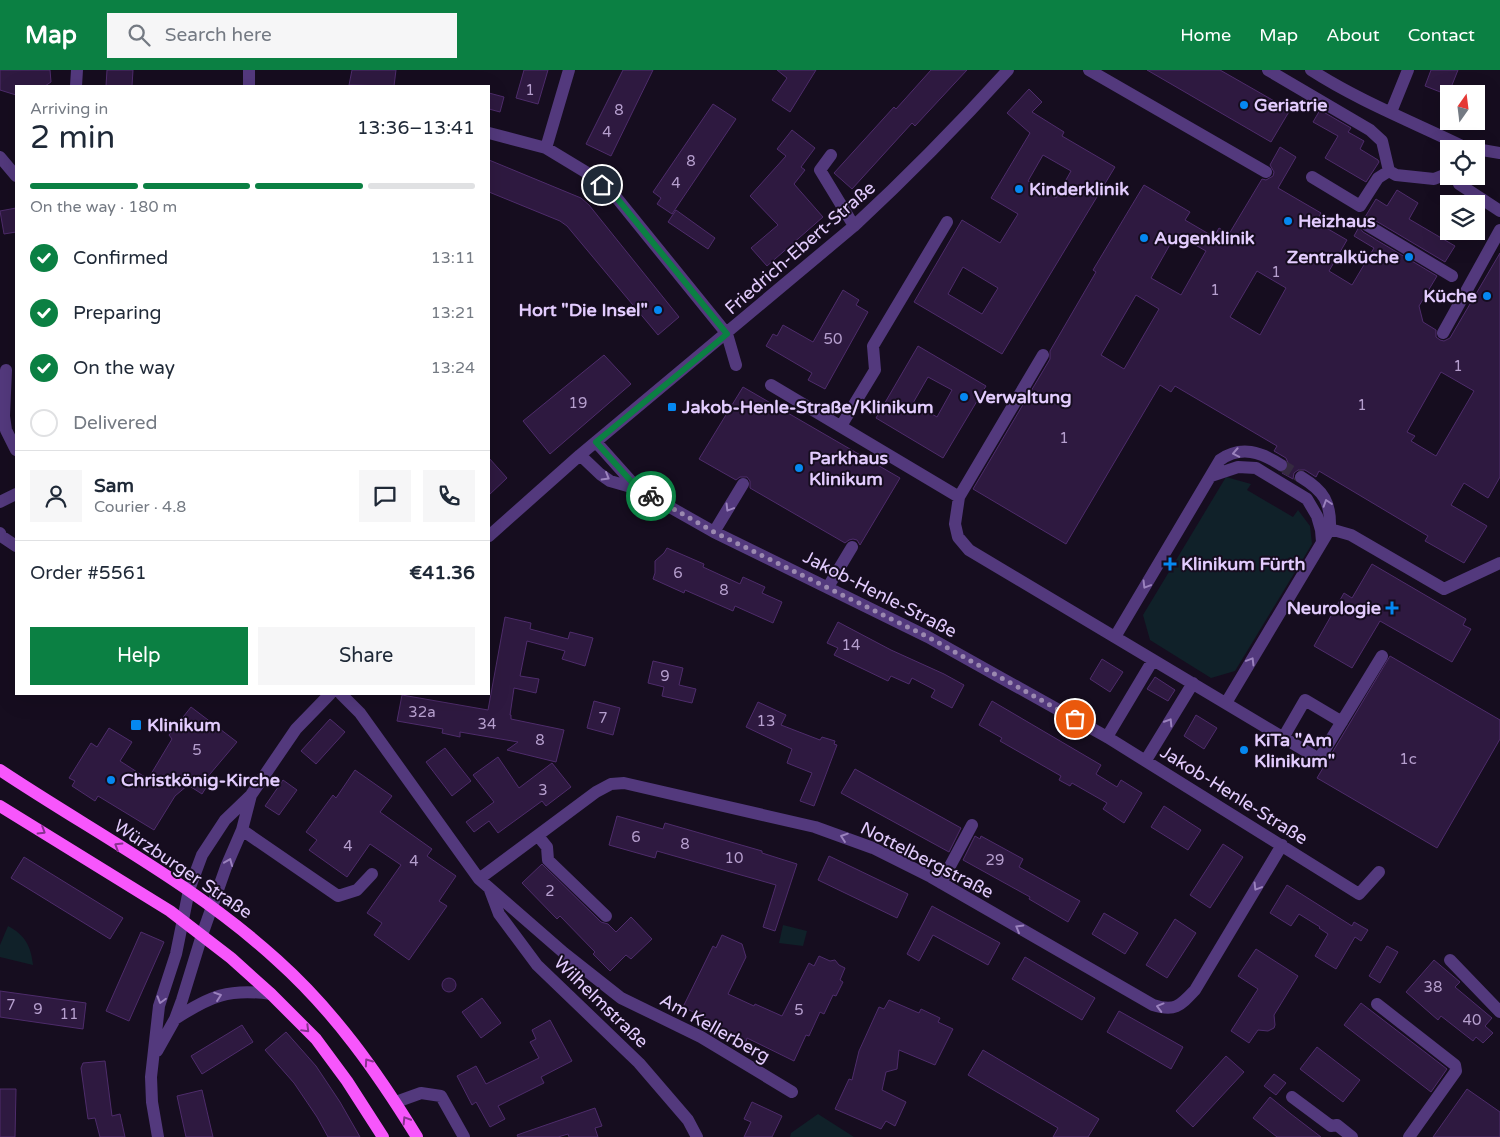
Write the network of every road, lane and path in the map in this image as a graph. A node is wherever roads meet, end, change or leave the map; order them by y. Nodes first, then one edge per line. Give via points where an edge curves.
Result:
1 (77, 70) edge
2 (249, 70) edge
3 (570, 70) edge
4 (1008, 70) edge
5 (1089, 70) edge
6 (1268, 70) edge
7 (1311, 70) edge
8 (1408, 70) edge
9 (76, 85) edge
10 (249, 85) edge
11 (1391, 112) junction
12 (490, 133) edge
13 (1450, 140) edge
14 (546, 148) junction
15 (1485, 151) edge
16 (1500, 153) edge
17 (831, 155) dead end
18 (0, 157) edge
19 (1389, 171) junction
20 (1266, 172) dead end
21 (15, 175) edge
22 (1312, 177) dead end
23 (1440, 177) edge
24 (1461, 185) edge
25 (1500, 210) edge
26 (947, 222) dead end
27 (1367, 225) dead end
28 (854, 226) junction
29 (1500, 230) edge
30 (1447, 272) dead end
31 (1443, 333) dead end
32 (727, 334) junction
33 (1043, 355) dead end
34 (736, 365) dead end
35 (6, 370) dead end
36 (771, 385) dead end
37 (841, 426) junction
38 (596, 442) junction
39 (15, 448) edge
40 (580, 455) junction
41 (1281, 465) tunnel mouth
42 (1211, 476) junction
43 (1301, 477) tunnel mouth
44 (743, 484) dead end
45 (638, 489) junction
46 (15, 495) edge
47 (959, 497) junction
48 (0, 503) edge
49 (1330, 529) junction
50 (714, 532) junction
51 (0, 533) edge
52 (490, 535) edge
53 (1322, 542) junction
54 (15, 545) edge
55 (852, 547) dead end
56 (1500, 563) edge
57 (828, 587) junction
58 (1115, 637) junction
59 (1382, 656) dead end
60 (1153, 660) junction
61 (1193, 683) junction
62 (329, 695) edge
63 (343, 695) edge
64 (1226, 703) junction
65 (1342, 722) junction
66 (1107, 737) junction
67 (1283, 738) junction
68 (1146, 760) junction
69 (0, 770) edge
70 (251, 795) junction
71 (0, 806) edge
72 (972, 825) dead end
73 (242, 830) junction
74 (538, 836) junction
75 (1282, 845) junction
76 (1380, 872) dead end
77 (372, 874) dead end
78 (941, 883) junction
79 (484, 884) junction
80 (189, 890) junction
81 (212, 908) junction
82 (606, 916) dead end
83 (183, 921) junction
84 (202, 935) junction
85 (1450, 960) dead end
86 (271, 994) junction
87 (620, 998) joint
88 (1377, 1004) dead end
89 (1500, 1012) edge
90 (175, 1019) junction
91 (154, 1056) junction
92 (792, 1092) dead end
93 (1292, 1097) dead end
94 (396, 1102) junction
95 (158, 1137) edge
96 (383, 1137) edge
97 (417, 1137) edge
98 (464, 1137) edge
99 (696, 1137) edge
100 (1352, 1137) edge
101 (1409, 1137) edge

1 - 9 street
2 - 10 street
3 - 14 street
4 - 28 street, Friedrich-Ebert-Straße via 963,120
5 - 20 street
6 - 19 street via 1370,130 1382,141
7 - 11 street
8 - 11 street
11 - 13 street
12 - 14 street
14 - 32 street via 589,174 616,197
15 - 16 street
17 - 28 street via 820,170
18 - 21 street
19 - 22 street via 1378,178 1360,206
19 - 23 street via 1396,175 1434,179
24 - 25 street
26 - 37 street via 873,346 875,370
27 - 30 street
28 - 32 street, Friedrich-Ebert-Straße
29 - 31 street
32 - 34 street
32 - 38 street, Friedrich-Ebert-Straße
33 - 47 street
35 - 39 street via 4,416 6,430
36 - 37 street
37 - 47 street
38 - 40 street, Friedrich-Ebert-Straße
38 - 45 street, Jakob-Henle-Straße
40 -> 45 street, Jakob-Henle-Straße via 610,481
40 - 52 street, Friedrich-Ebert-Straße
41 -> 42 street via 1264,454 1230,454 1220,460
42 - 53 street via 1238,467 1256,468 1307,499 1322,530
42 -> 58 street
49 -> 43 street via 1330,514 1324,495
44 -> 50 street
45 - 50 street, Jakob-Henle-Straße
46 - 48 street
47 - 58 street via 955,524 962,544
49 - 53 street
49 - 56 street via 1351,535 1444,589
50 - 57 street, Jakob-Henle-Straße
51 - 54 street
64 -> 53 street
55 - 57 street
57 - 66 street, Jakob-Henle-Straße via 928,637
58 - 60 street
59 - 65 street
60 - 61 street
60 - 66 street
61 - 64 street
68 -> 61 street
62 - 70 street via 296,729
63 - 79 street, Wilhelmstraße via 360,713
64 - 67 street
65 - 67 street via 1319,759
65 - 67 street via 1306,700
66 - 68 street, Jakob-Henle-Straße
68 - 75 street, Jakob-Henle-Straße
80 -> 69 main road, Würzburger Straße
70 - 73 street
70 - 80 street via 225,820 208,845
71 -> 83 main road
72 - 78 street
73 - 77 street via 338,896 357,890
81 -> 73 street
78 -> 74 street, Nottelbergstraße via 873,848 815,827 624,783 611,784 596,792
74 - 79 street, Nottelbergstraße
74 - 82 street via 547,847 548,860 552,865
75 - 76 street, Jakob-Henle-Straße via 1359,894
75 -> 78 street, Nottelbergstraße via 1195,990 1180,1006 1167,1009 1153,1005
79 - 87 street, Wilhelmstraße
79 - 99 street, Wilhelmstraße via 499,914 537,965 639,1063 688,1120
80 - 81 main road, Würzburger Straße
80 - 83 street
81 - 84 street
94 -> 81 main road, Würzburger Straße via 331,1015 278,960
83 - 84 main road
83 -> 91 street via 159,1006
84 - 86 main road
84 - 90 street
85 - 89 street
90 -> 86 street via 194,1006 225,994
86 -> 96 main road via 316,1039
87 - 92 street, Am Kellerberg via 701,1037
88 - 101 street via 1455,1065 1456,1071
90 - 91 street
91 - 95 street via 152,1102
93 - 100 street
97 -> 94 main road, Würzburger Straße
94 - 98 street via 421,1093 441,1096

